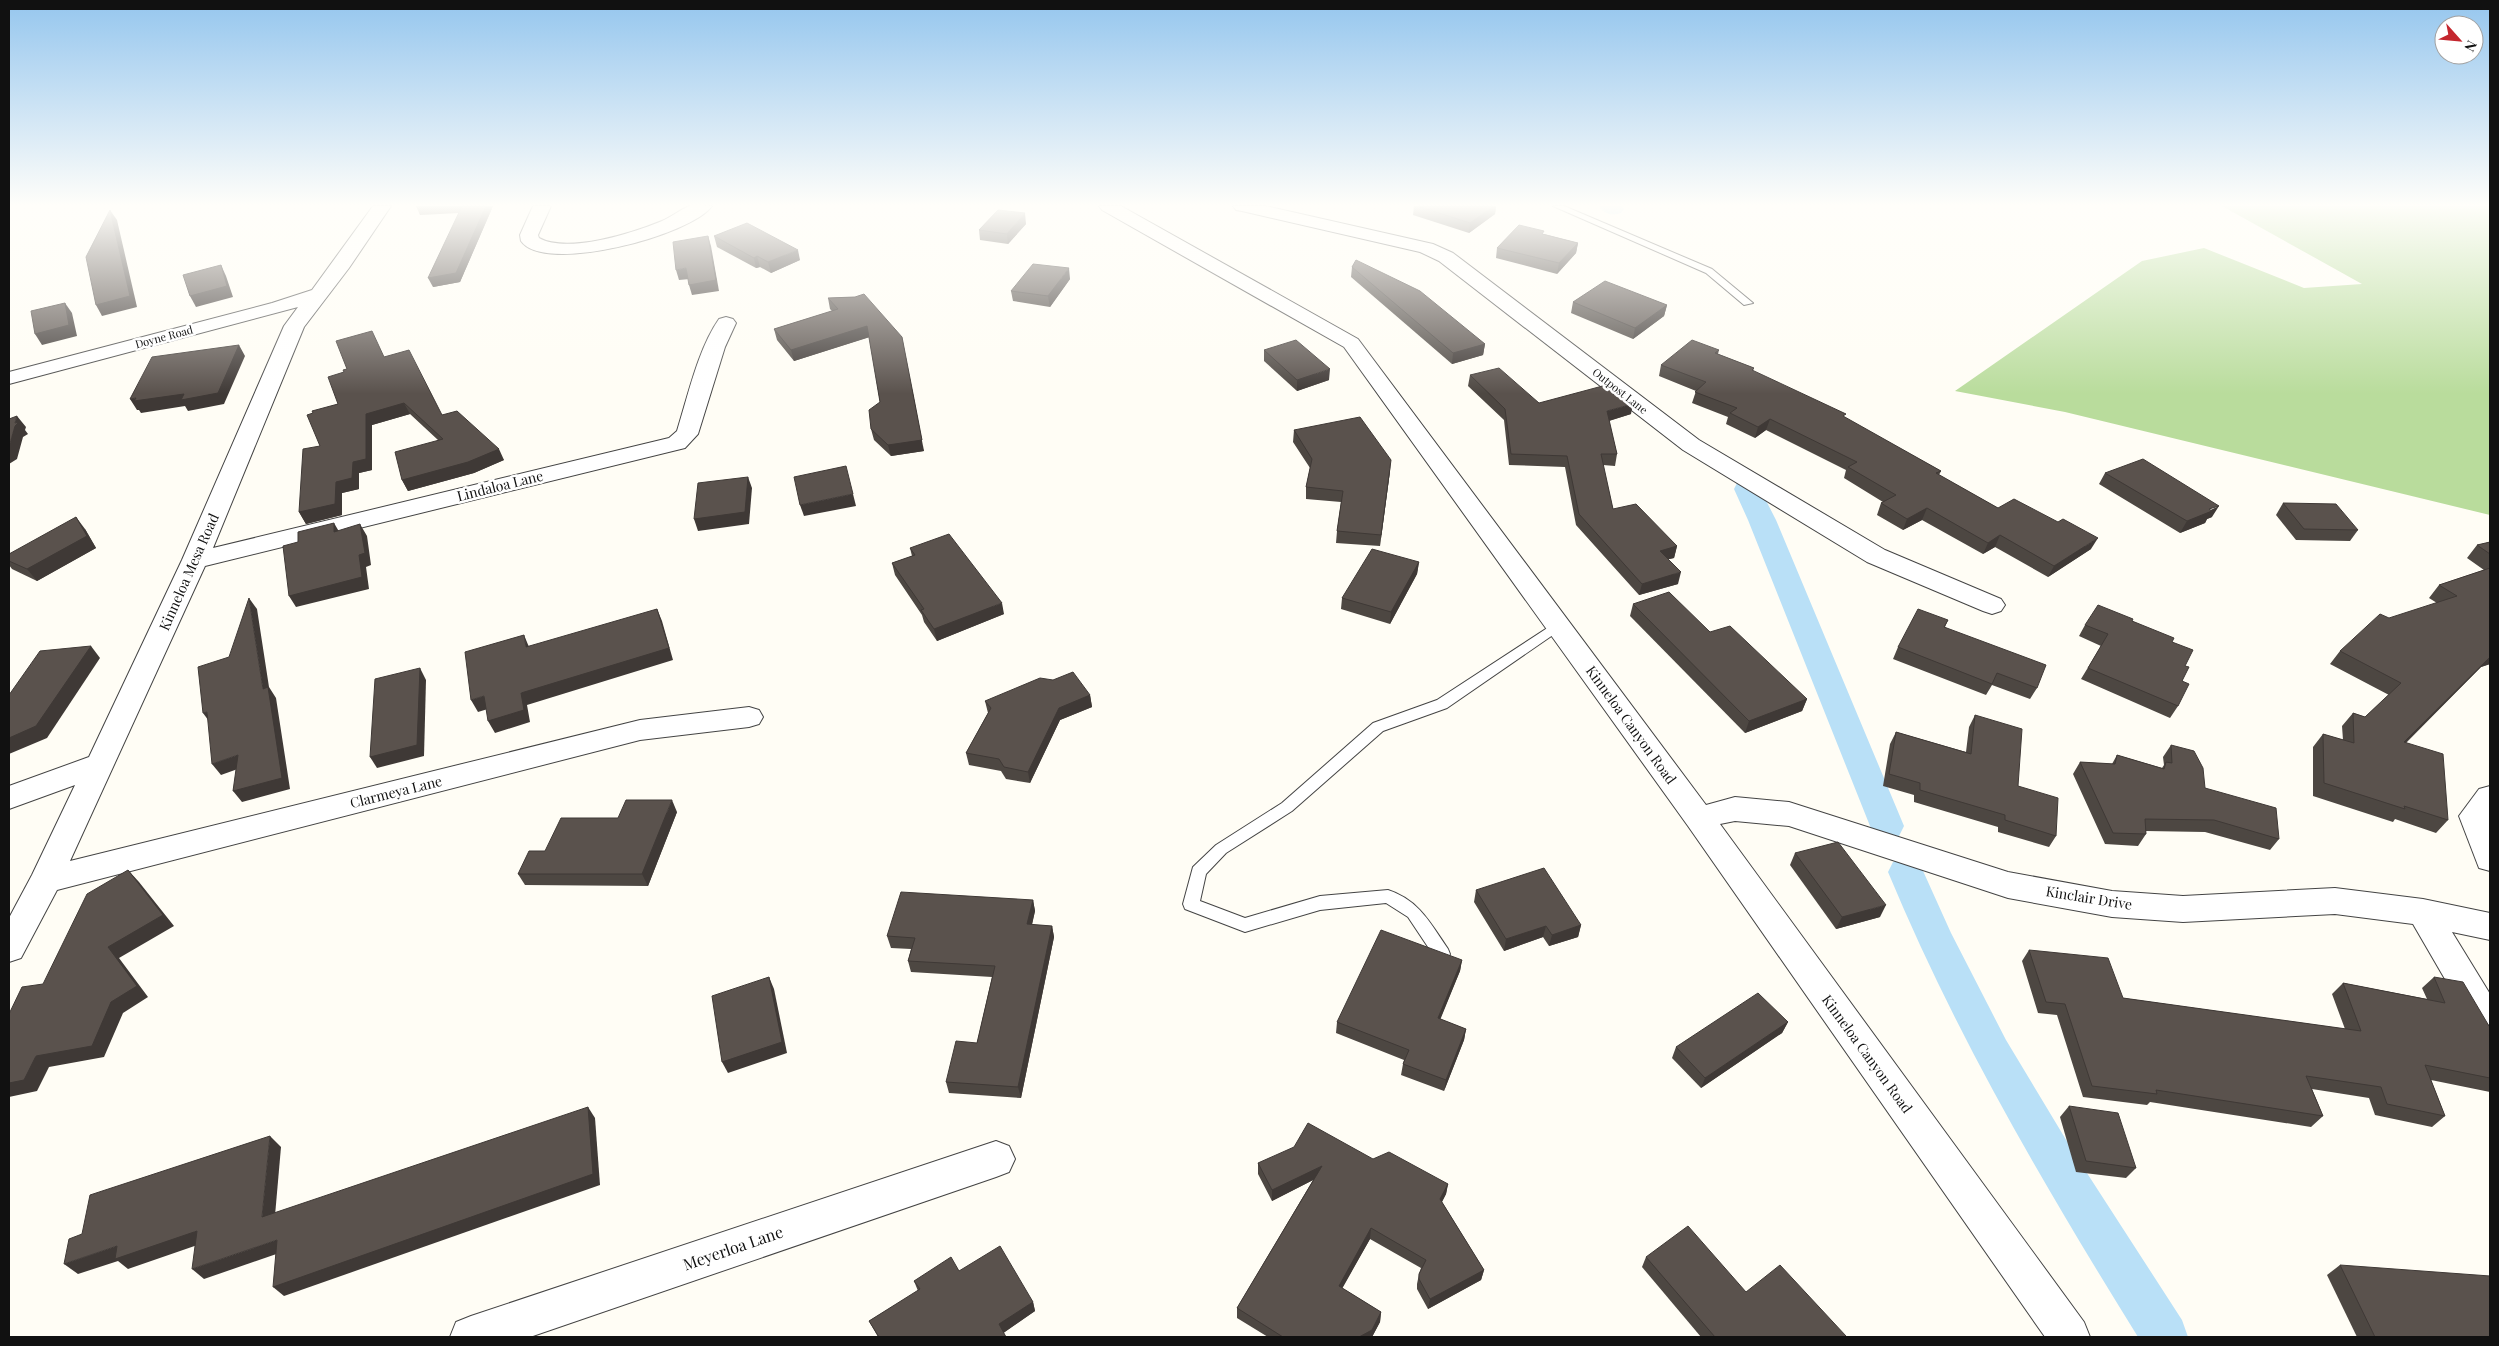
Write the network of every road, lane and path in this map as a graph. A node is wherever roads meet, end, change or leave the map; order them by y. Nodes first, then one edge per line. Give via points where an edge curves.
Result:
1 (338, 269) edge
2 (1222, 269) edge
3 (1461, 269) edge
4 (1704, 269) edge
5 (318, 294) junction
6 (1748, 303) dead end
7 (726, 323) dead end
8 (9, 378) edge
9 (195, 560) junction
10 (1992, 604) dead end
11 (1558, 625) junction
12 (749, 717) dead end
13 (100, 764) junction
14 (2490, 797) edge
15 (9, 798) edge
16 (1699, 818) junction
17 (2490, 860) edge
18 (46, 880) junction
19 (2423, 912) junction
20 (2490, 927) edge
21 (9, 948) edge
22 (1442, 954) edge
23 (2490, 1025) edge
24 (996, 1159) dead end
25 (470, 1337) edge
26 (2070, 1337) edge

1 - 5 street, Kinneloa Mesa Road
2 - 11 street, Kinneloa Canyon Road via 1351,343
3 - 10 street, Outpost Lane via 1691,445 1876,556
4 - 6 lane
5 - 8 street, Doyne Road via 280,307
5 - 9 street, Kinneloa Mesa Road via 294,326
7 - 9 street, Lindaloa Lane via 715,347 688,434 677,443
9 - 13 street, Kinneloa Mesa Road
11 - 16 street, Kinneloa Canyon Road
11 - 22 lane via 1442,704 1378,727 1287,807 1221,849 1199,871 1191,904 1245,925 1320,904 1388,896 1414,912
12 - 18 street, Clarmeya Lane via 640,730
13 - 15 street
13 - 18 street, Kinneloa Mesa Road
14 - 17 street via 2474,816
16 - 19 street, Kinclair Drive via 1735,809 1789,814 2008,885 2112,904 2183,909 2335,900
16 - 26 street, Kinneloa Canyon Road
18 - 21 street, Kinneloa Mesa Road
19 - 20 street, Kinclair Drive
19 - 23 street
24 - 25 street, Meyerloa Lane

